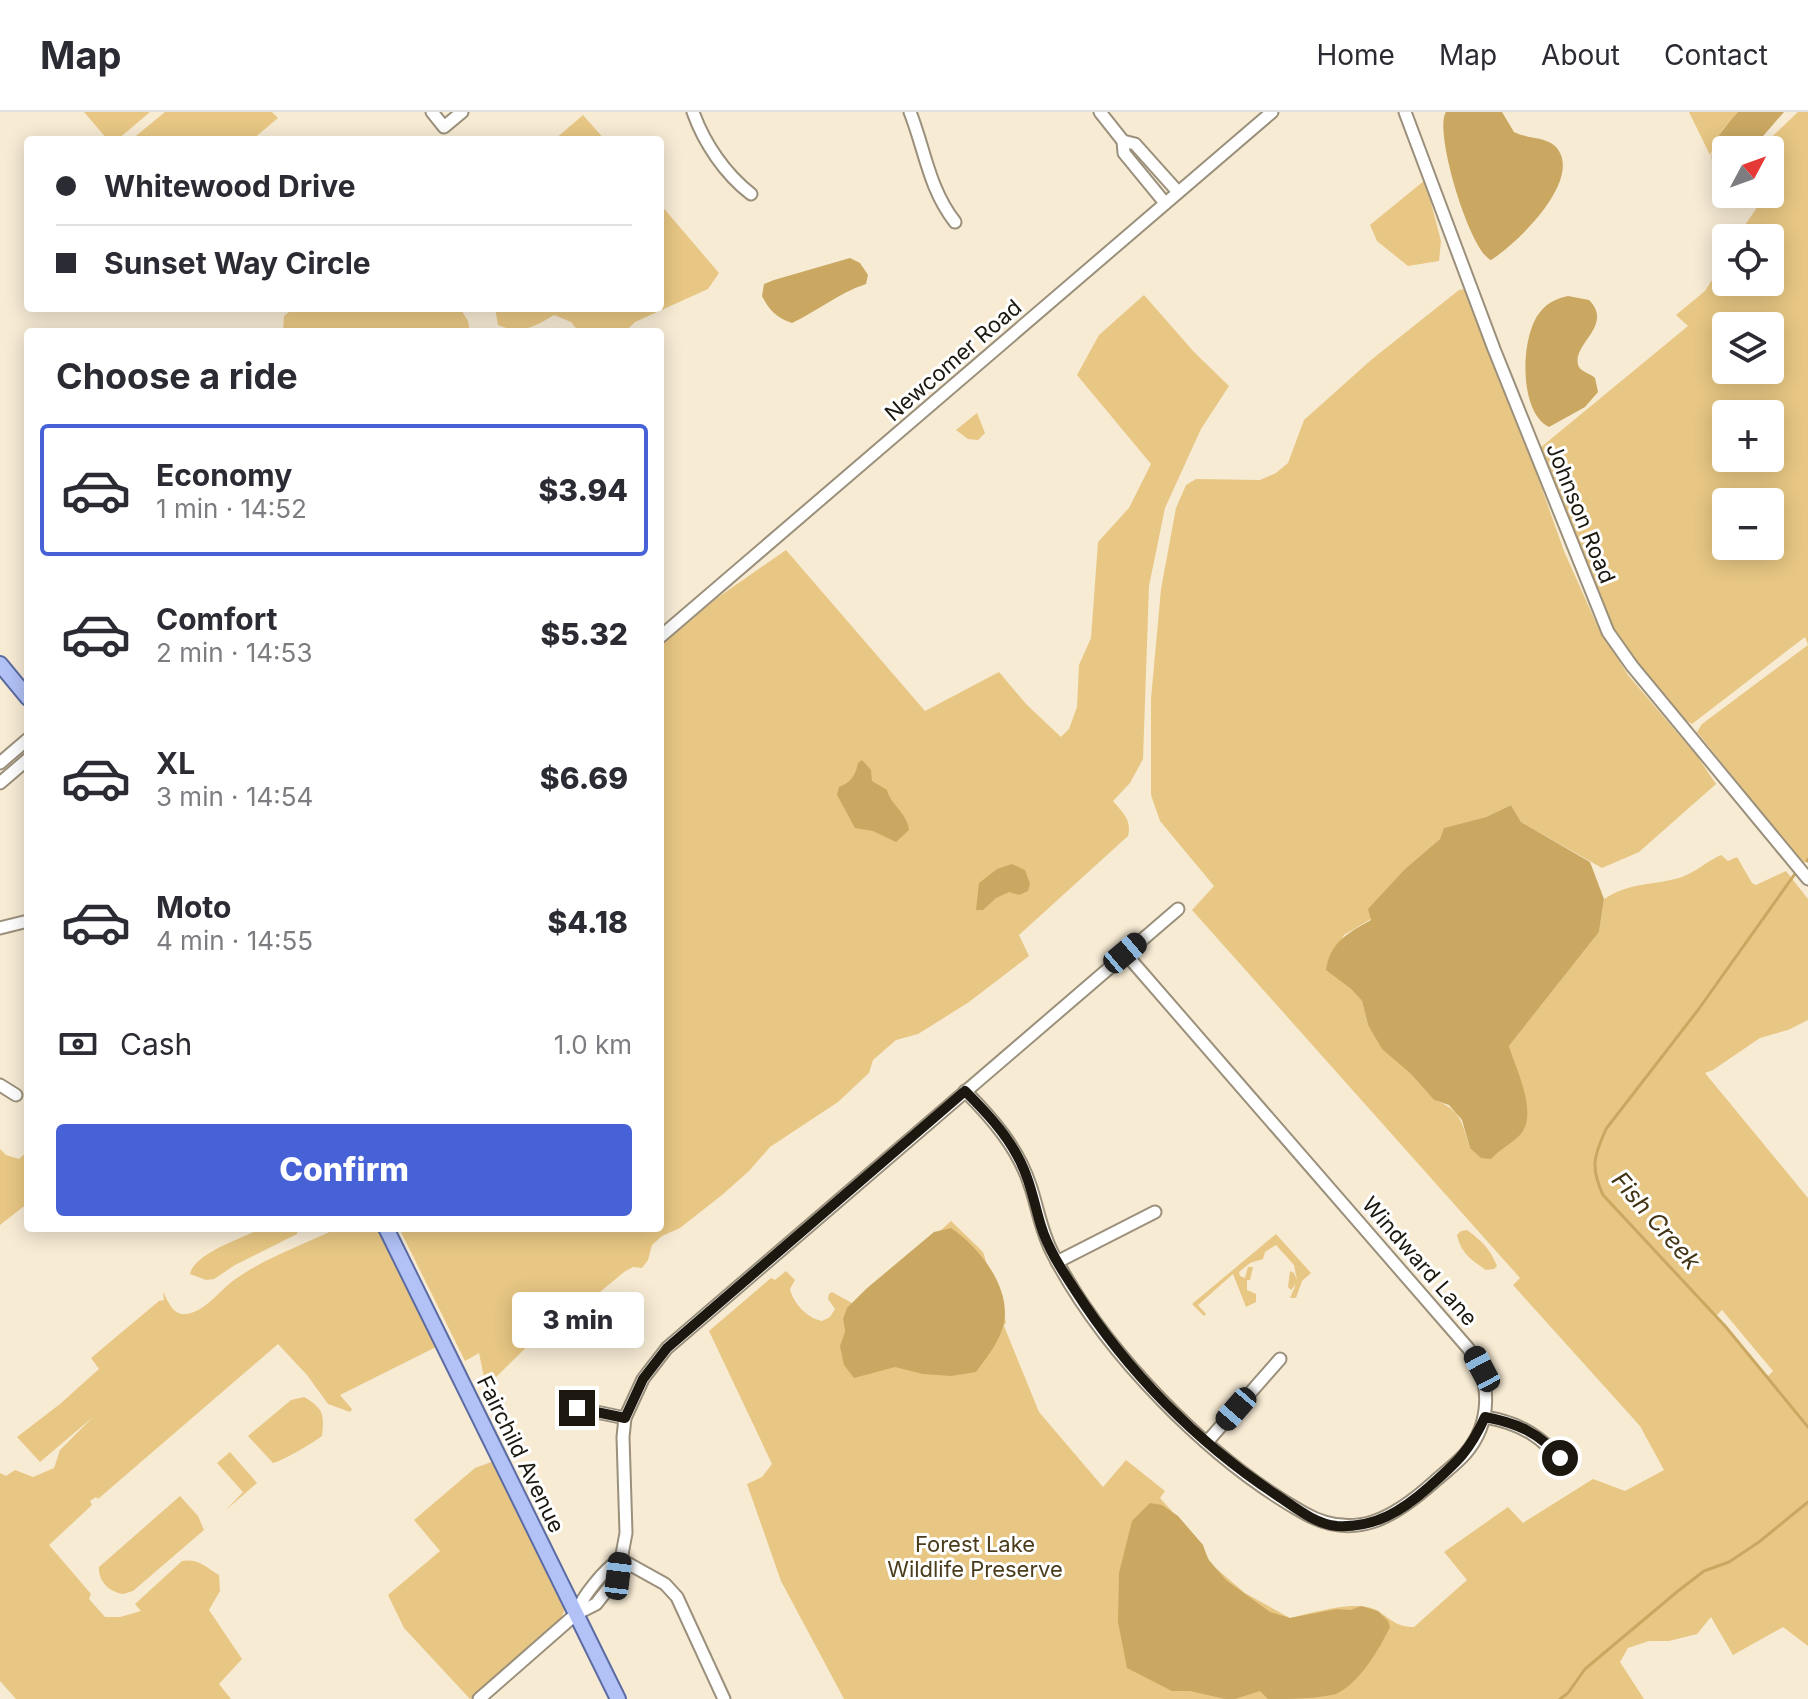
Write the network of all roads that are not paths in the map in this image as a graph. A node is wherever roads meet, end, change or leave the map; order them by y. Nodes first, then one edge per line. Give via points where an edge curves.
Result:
1 (432, 112) edge
2 (462, 112) edge
3 (693, 112) edge
4 (910, 112) edge
5 (1100, 112) edge
6 (1272, 112) edge
7 (1405, 112) edge
8 (1123, 141) junction
9 (1178, 192) junction
10 (751, 194) dead end
11 (1165, 203) junction
12 (955, 222) dead end
13 (664, 634) edge
14 (0, 664) edge
15 (24, 693) edge
16 (24, 743) edge
17 (2, 762) edge
18 (24, 762) edge
19 (14, 771) junction
20 (0, 783) edge
21 (1808, 879) edge
22 (1178, 909) dead end
23 (24, 922) edge
24 (0, 928) edge
25 (1125, 953) junction
26 (0, 1085) edge
27 (965, 1091) junction
28 (16, 1095) dead end
29 (1155, 1212) dead end
30 (388, 1232) edge
31 (1057, 1262) junction
32 (1280, 1359) dead end
33 (577, 1408) dead end
34 (1485, 1417) junction
35 (625, 1418) junction
36 (1207, 1442) junction
37 (1566, 1466) dead end
38 (620, 1559) junction
39 (576, 1614) junction
40 (479, 1699) edge
41 (618, 1699) edge
42 (724, 1699) edge

1 - 2 street via 444,127
3 - 10 street via 713,151
4 - 12 street via 931,180
5 - 8 street
6 - 9 street, Newcomer Road
7 - 21 street, Johnson Road via 1608,632
8 - 9 street via 1135,144
8 - 11 street via 1124,153
9 - 11 street, Newcomer Road
11 - 13 street, Newcomer Road
14 - 15 main road
16 - 17 street
17 - 19 street
18 - 19 street
19 - 20 street
22 - 25 street
23 - 24 street
25 - 27 street
25 - 34 street, Windward Lane via 1468,1348 1484,1377
26 - 28 street
27 - 31 street, Windward Lane via 1017,1154
27 - 35 street via 667,1348 643,1379
29 - 31 street
30 - 39 main road, Fairchild Avenue
31 - 36 street, Windward Lane via 1130,1364
32 - 36 street
33 - 35 street
34 - 36 street, Windward Lane via 1464,1456 1408,1506 1375,1522 1354,1525 1328,1524 1301,1512
34 - 37 street via 1514,1423 1538,1436
35 - 38 street via 627,1527
38 - 39 street via 581,1598
38 - 42 street via 677,1597
39 - 40 street
39 - 41 main road, Fairchild Avenue

